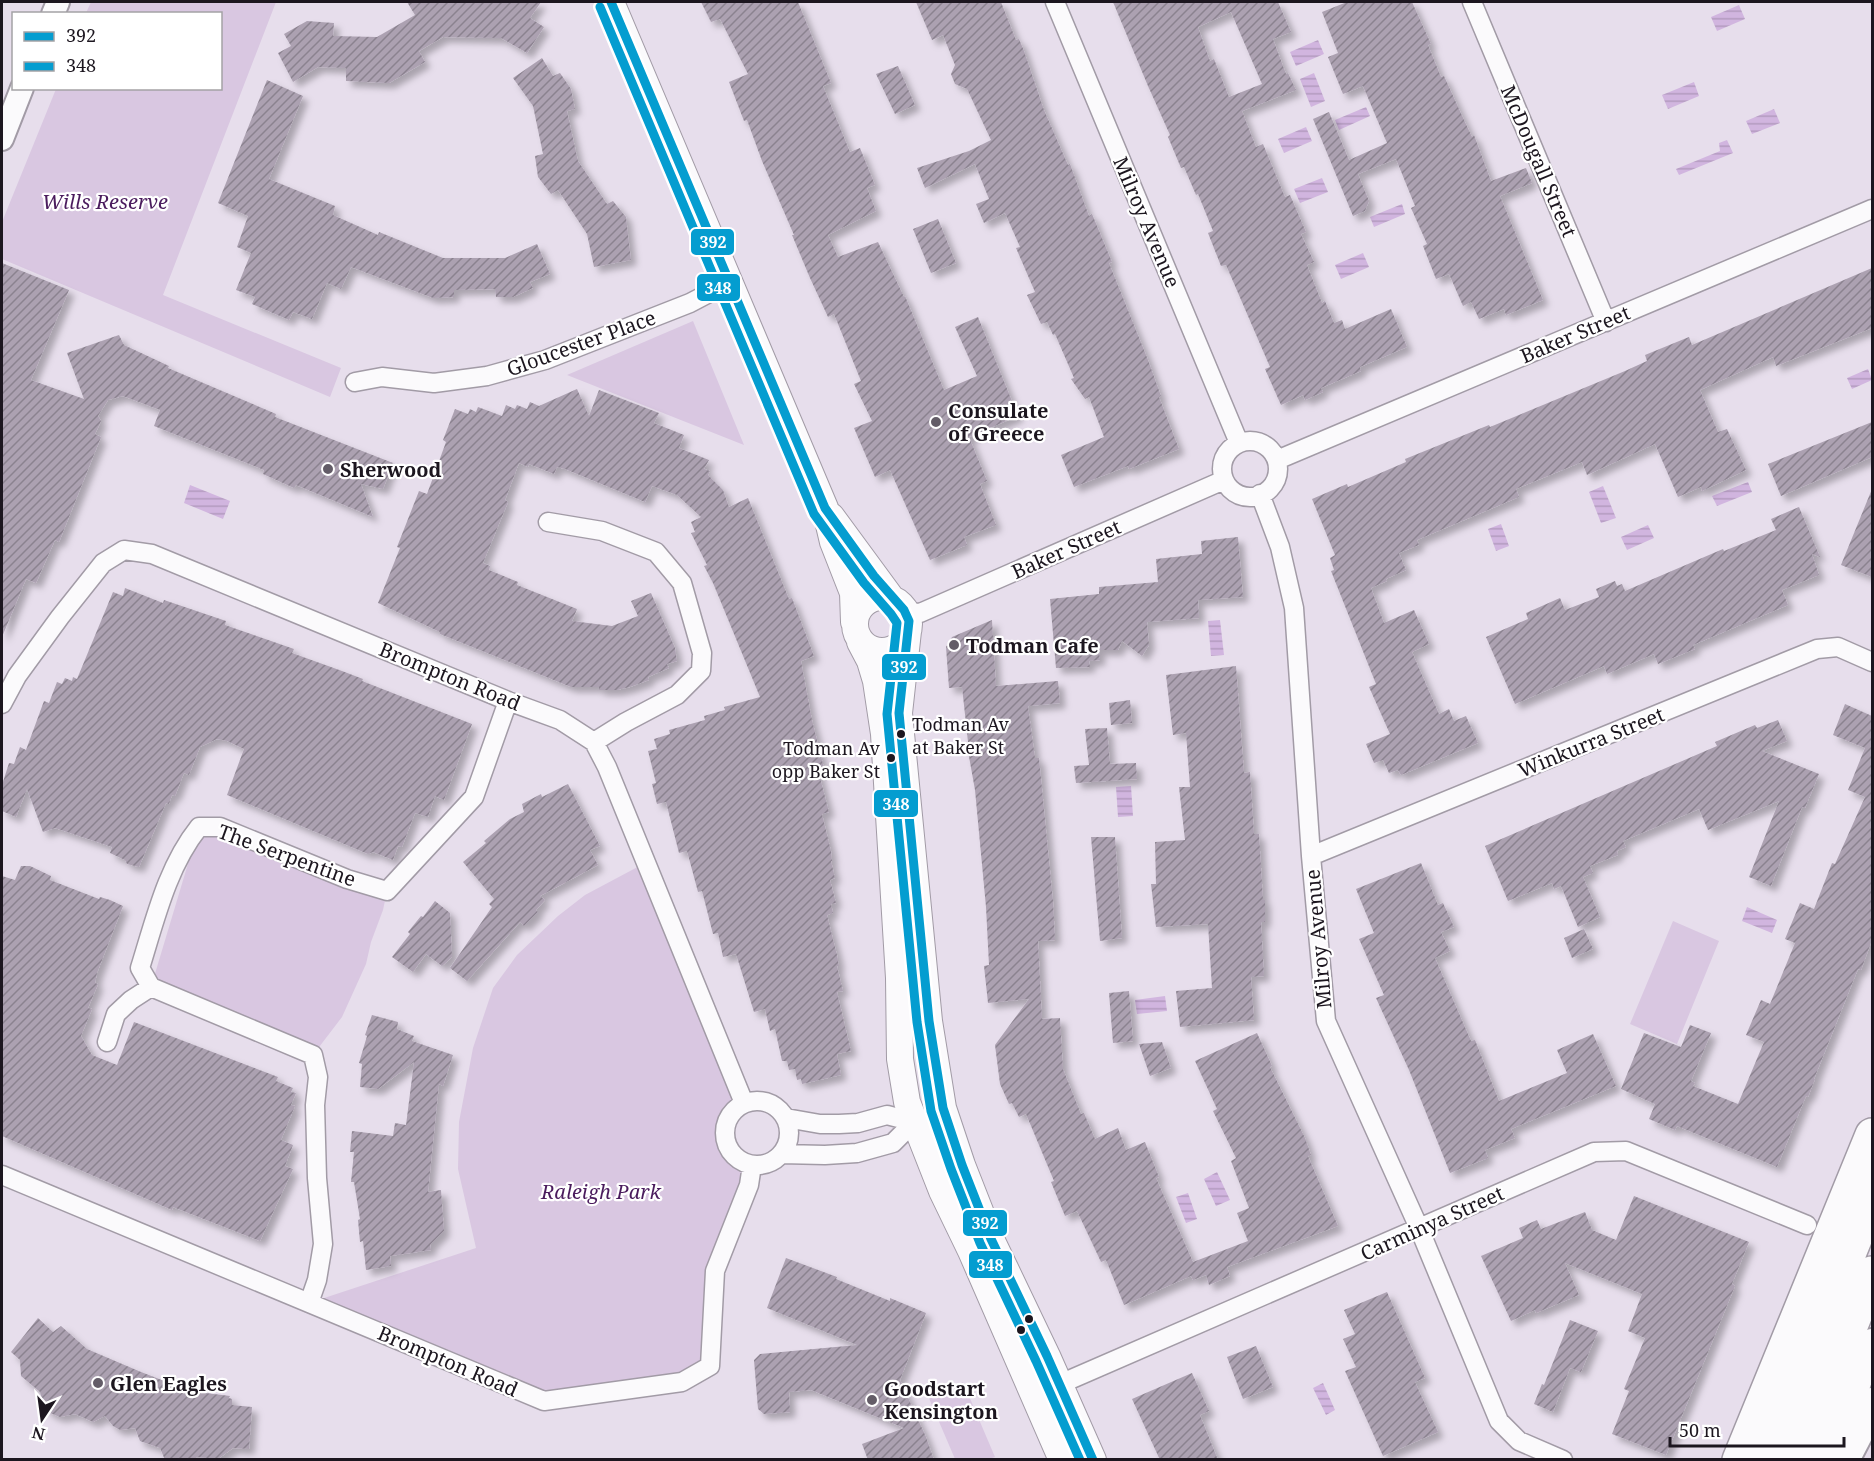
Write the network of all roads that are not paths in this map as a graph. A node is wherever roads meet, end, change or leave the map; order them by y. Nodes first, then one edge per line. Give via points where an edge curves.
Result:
1 (611, 2) edge
2 (1055, 2) edge
3 (1472, 2) edge
4 (21, 90) edge
5 (2, 139) edge
6 (1872, 209) edge
7 (730, 282) junction
8 (1606, 321) junction
9 (355, 382) dead end
10 (1239, 443) junction
11 (1277, 460) junction
12 (1224, 480) junction
13 (1260, 495) junction
14 (825, 508) junction
15 (548, 522) dead end
16 (902, 614) junction
17 (857, 632) junction
18 (1872, 662) edge
19 (508, 701) junction
20 (2, 705) edge
21 (594, 742) junction
22 (1311, 856) junction
23 (151, 987) junction
24 (929, 1021) junction
25 (107, 1042) dead end
26 (744, 1103) junction
27 (786, 1118) junction
28 (914, 1122) junction
29 (1872, 1135) edge
30 (781, 1155) junction
31 (752, 1165) junction
32 (2, 1175) edge
33 (1872, 1197) edge
34 (976, 1200) junction
35 (1807, 1225) dead end
36 (1419, 1228) junction
37 (1872, 1273) edge
38 (309, 1303) junction
39 (1872, 1343) edge
40 (1060, 1384) junction
41 (1872, 1402) edge
42 (1062, 1460) edge
43 (1093, 1460) edge
44 (1563, 1460) edge
45 (1739, 1460) edge
46 (1766, 1460) edge
47 (1798, 1460) edge
48 (1827, 1460) edge
49 (1845, 1460) edge

1 - 7 main road
2 - 10 street, Milroy Avenue
3 - 8 street, McDougall Street
4 - 5 street
6 - 8 street, Baker Street
7 - 9 street, Gloucester Place via 690,303 545,360 487,376 435,383 382,377
7 - 14 main road
8 - 11 street, Baker Street
10 - 11 street via 1257,442
10 - 12 street via 1226,454
11 - 13 street via 1277,476
12 - 13 street via 1244,496
12 - 16 street, Baker Street via 920,613
13 - 22 street, Milroy Avenue via 1280,547 1294,608
14 - 16 main road
14 - 17 main road via 833,543 853,593
15 - 21 street via 602,531 656,552 682,583 702,653 701,671 677,695
16 - 17 main road via 882,597 872,598 857,612
16 - 17 main road via 904,640 888,651 868,648
16 - 24 main road via 899,713
17 - 28 main road via 876,681 884,734 900,1059
18 - 22 street, Winkurra Street via 1838,647 1817,649
19 - 20 street, Brompton Road via 152,554 124,550 103,563 60,617 17,676
19 - 21 street, Brompton Road via 560,720
19 - 23 street, The Serpentine via 474,797 387,891 347,879 220,826 199,827 176,864 140,968
21 - 26 street
22 - 36 street, Milroy Avenue via 1326,1021
23 - 25 street via 116,1014
23 - 38 street via 313,1055 318,1077 315,1116 323,1244 318,1280
24 - 28 main road via 922,1054 926,1101
24 - 34 main road via 943,1108
26 - 27 street via 768,1102
26 - 31 street via 727,1120 725,1140 734,1156
27 - 28 street via 839,1124 887,1115
27 - 30 street via 790,1132
28 - 30 street via 893,1143 857,1153
28 - 34 main road via 939,1140 958,1182
28 - 42 main road
29 - 45 highway
30 - 31 street via 770,1163
31 - 38 street, Brompton Road via 749,1185 715,1271 710,1366 682,1382 544,1401
32 - 38 street, Brompton Road
33 - 46 highway
34 - 40 main road
35 - 36 street, Carminya Street via 1626,1151 1594,1152
36 - 40 street, Carminya Street
36 - 44 street, Milroy Avenue via 1498,1421 1519,1441
37 - 47 highway
39 - 48 main road
40 - 43 main road
41 - 49 main road

